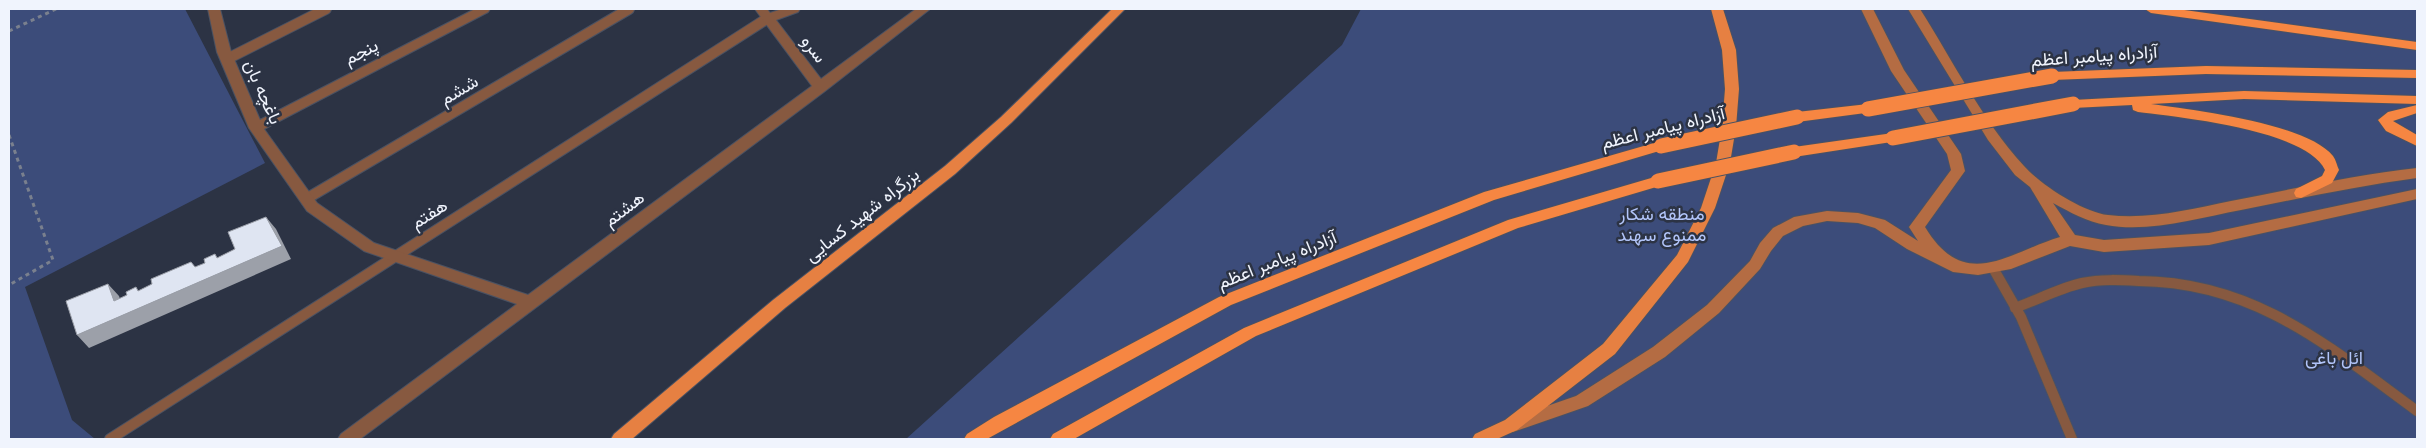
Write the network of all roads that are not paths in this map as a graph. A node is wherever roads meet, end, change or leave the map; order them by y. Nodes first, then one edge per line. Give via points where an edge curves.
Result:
1 (214, 9) edge
2 (326, 9) edge
3 (484, 9) edge
4 (629, 9) edge
5 (794, 9) edge
6 (924, 9) edge
7 (1118, 9) edge
8 (1717, 9) edge
9 (1867, 9) edge
10 (1914, 9) edge
11 (2150, 9) edge
12 (764, 13) edge
13 (2417, 46) edge
14 (227, 59) junction
15 (2417, 74) edge
16 (820, 88) junction
17 (2417, 100) edge
18 (2109, 102) junction
19 (2417, 109) edge
20 (256, 128) junction
21 (2417, 141) edge
22 (2417, 173) edge
23 (2030, 180) junction
24 (2301, 193) junction
25 (2417, 194) edge
26 (309, 203) junction
27 (2070, 240) junction
28 (395, 255) junction
29 (1958, 268) junction
30 (1992, 268) junction
31 (530, 302) junction
32 (2015, 308) junction
33 (2417, 411) edge
34 (1511, 425) junction
35 (110, 439) edge
36 (347, 439) edge
37 (620, 439) edge
38 (973, 439) edge
39 (1059, 439) edge
40 (1481, 439) edge
41 (2072, 439) edge

1 - 14 street, باغچه بان
2 - 14 lane
3 - 20 street, پنجم
4 - 26 lane, ششم
5 - 12 street
6 - 16 street, هشتم
7 - 37 highway, بزرگراه شهید کسایی via 1006,120 950,170 779,304
8 - 34 highway via 1729,50 1732,89 1722,163 1708,208 1683,258 1609,349
9 - 29 main road via 1898,71 1954,154 1958,171 1917,227 1926,245
10 - 23 main road via 1993,137
11 - 13 highway
12 - 16 street, سرو
12 - 28 lane, هفتم
14 - 20 street, باغچه بان
15 - 38 highway, آزادراه پیامبر اعظم, bridge via 2206,70 2052,76 1868,109 1797,117 1661,146 1489,196 1225,301
16 - 31 street, هشتم
17 - 18 highway via 2244,95
18 - 24 highway via 2254,127 2304,143 2327,158 2332,170 2327,179
18 - 39 highway, bridge via 2073,104 1893,138 1794,152 1658,181 1513,224 1250,332
19 - 21 highway via 2385,120 2392,128
20 - 26 street, باغچه بان
22 - 24 main road
23 - 24 main road via 2047,193 2084,212 2105,220 2130,222 2182,216
23 - 27 main road
25 - 27 main road via 2209,239 2104,246
26 - 28 street, باغچه بان via 369,247
27 - 30 main road
28 - 31 street, باغچه بان
28 - 35 lane, هفتم
29 - 30 main road via 1979,271
29 - 34 main road via 1926,253 1880,224 1858,218 1827,216 1799,221 1778,232 1755,265 1713,309 1659,352 1582,401
30 - 32 lane
31 - 36 street, هشتم
32 - 33 lane via 2062,289 2100,280 2168,282 2216,290 2240,298 2312,335
32 - 41 lane
34 - 40 highway

